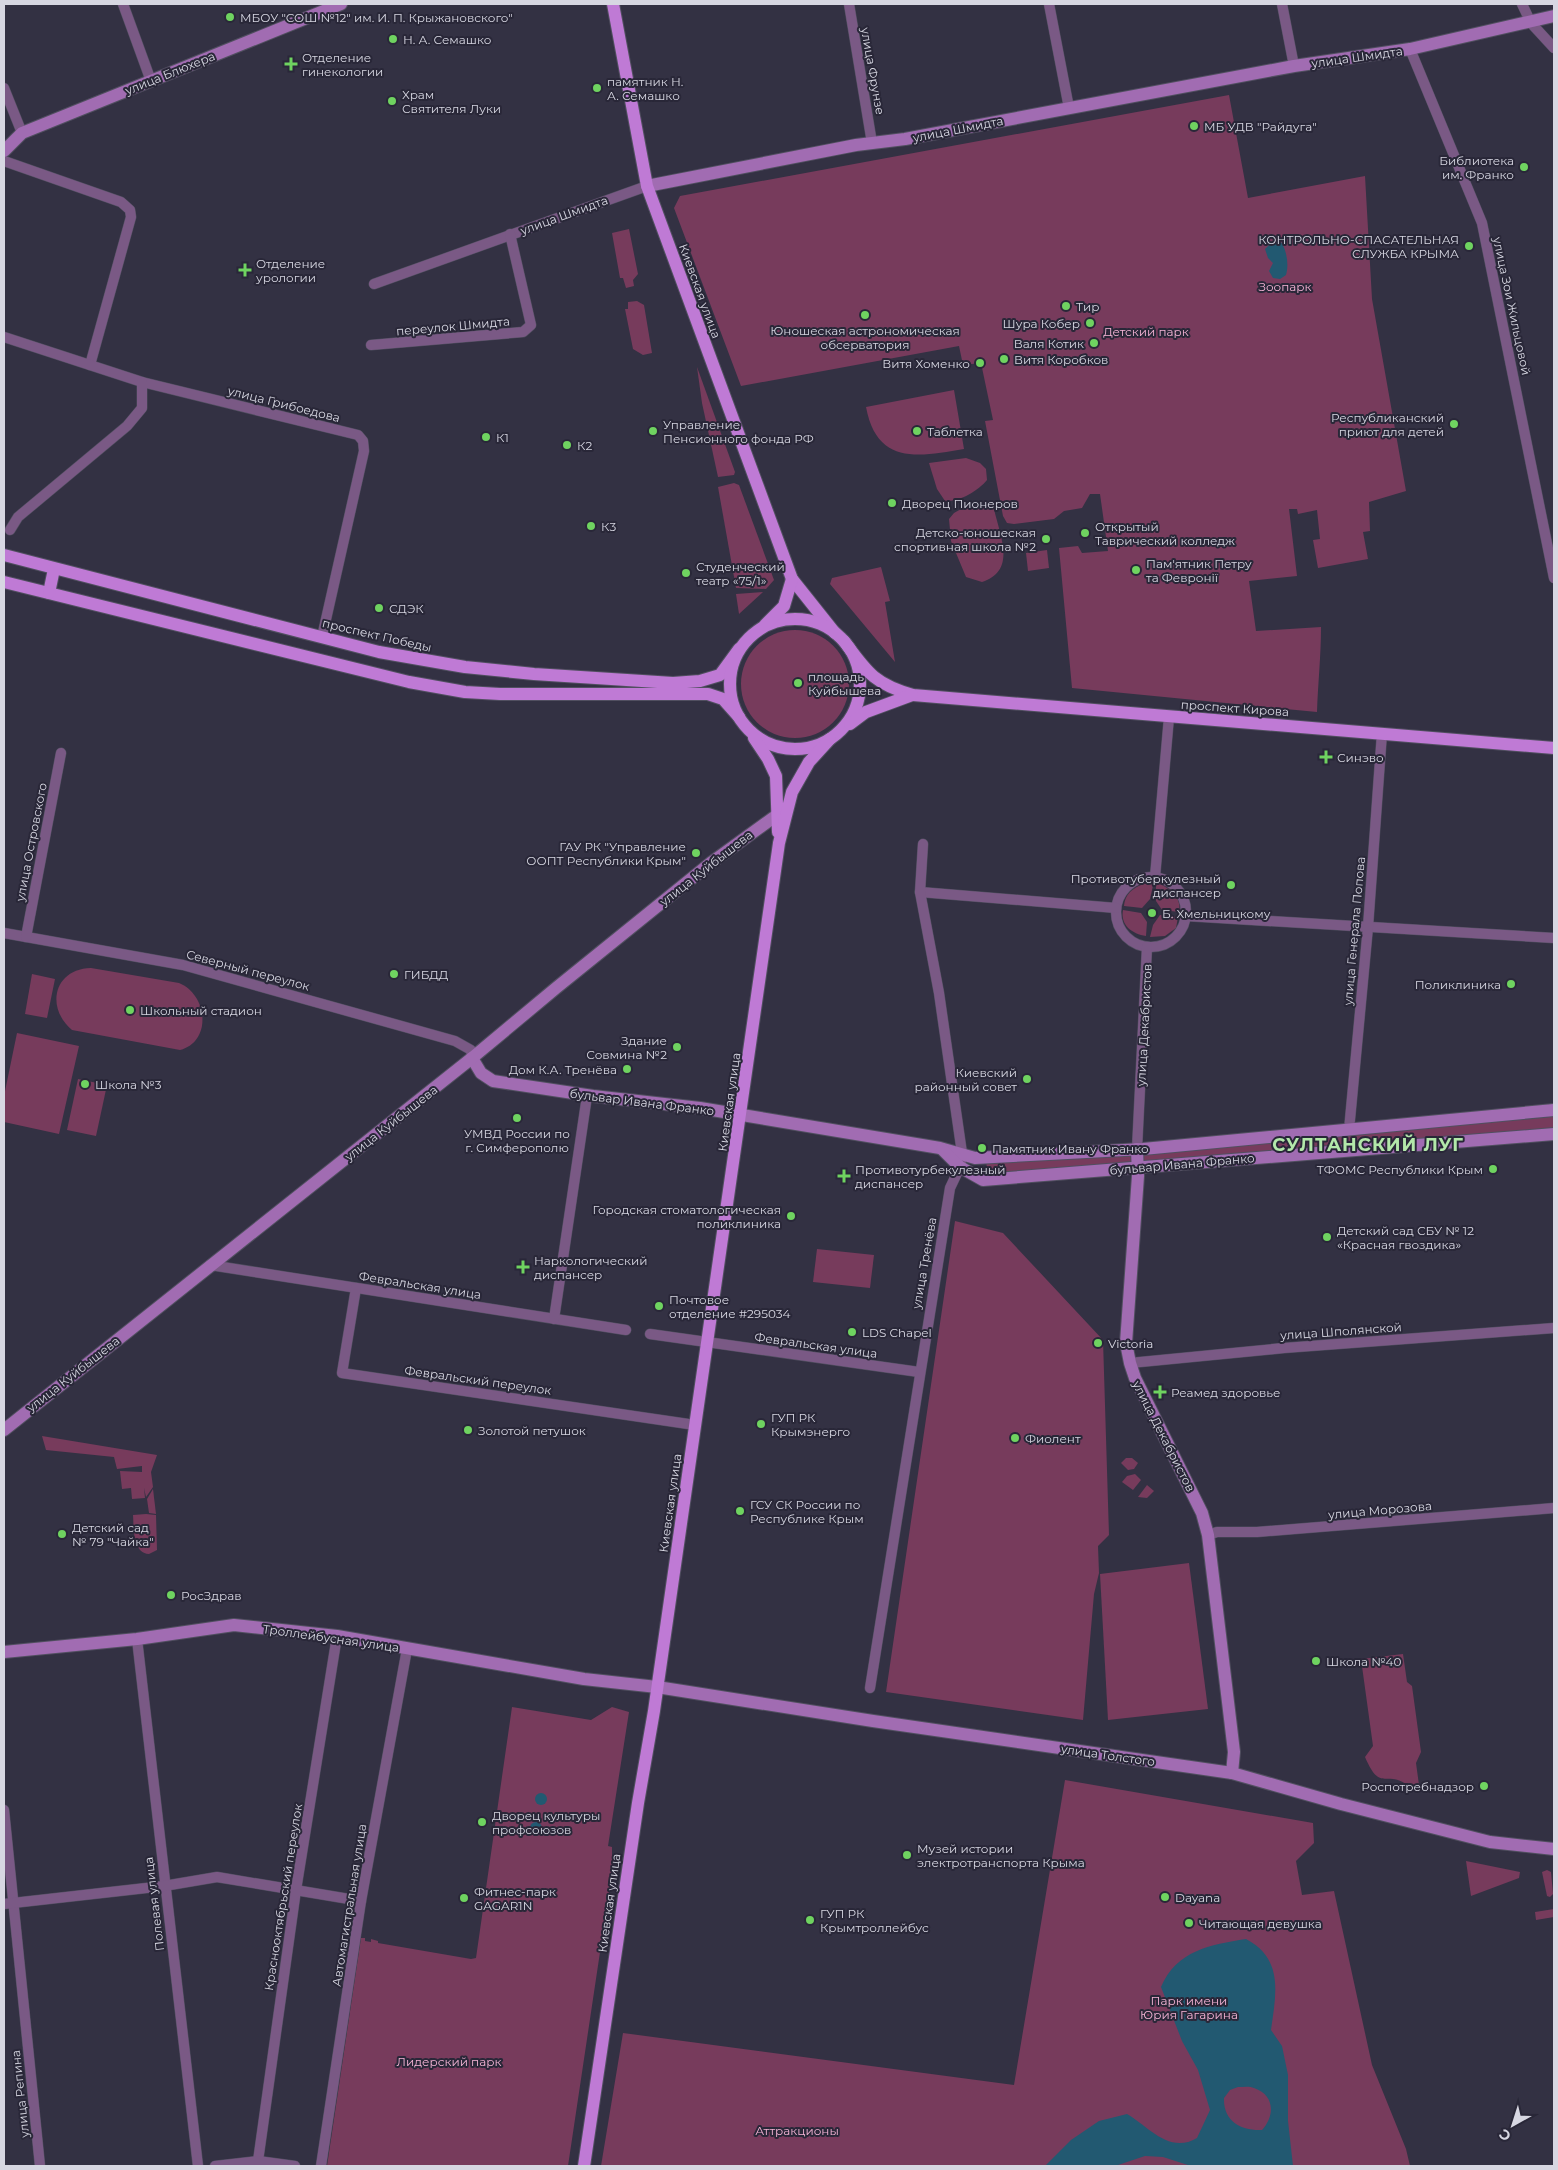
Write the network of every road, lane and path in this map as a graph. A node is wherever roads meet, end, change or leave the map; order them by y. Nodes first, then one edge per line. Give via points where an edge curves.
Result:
1 (122, 4) edge
2 (342, 4) edge
3 (613, 4) edge
4 (849, 4) edge
5 (1049, 4) edge
6 (1282, 4) edge
7 (1522, 4) edge
8 (1550, 18) edge
9 (1531, 22) junction
10 (1554, 48) edge
11 (1410, 49) junction
12 (1294, 66) junction
13 (151, 81) junction
14 (4, 88) edge
15 (1069, 108) junction
16 (22, 133) junction
17 (872, 143) junction
18 (4, 151) edge
19 (4, 161) edge
20 (647, 186) junction
21 (510, 234) junction
22 (374, 284) dead end
23 (4, 338) edge
24 (370, 345) dead end
25 (90, 365) junction
26 (142, 382) junction
27 (10, 530) dead end
28 (4, 555) edge
29 (54, 569) junction
30 (1554, 578) edge
31 (792, 579) junction
32 (4, 582) edge
33 (50, 593) junction
34 (763, 627) junction
35 (322, 637) junction
36 (839, 637) junction
37 (739, 649) junction
38 (913, 695) junction
39 (739, 717) junction
40 (1169, 717) junction
41 (748, 730) junction
42 (1382, 734) junction
43 (833, 737) junction
44 (1554, 748) edge
45 (61, 753) dead end
46 (777, 815) junction
47 (779, 843) junction
48 (923, 844) dead end
49 (1155, 877) junction
50 (920, 892) junction
51 (1116, 908) junction
52 (1186, 916) junction
53 (1368, 927) junction
54 (4, 933) edge
55 (26, 937) junction
56 (1554, 938) edge
57 (1147, 947) junction
58 (472, 1058) junction
59 (587, 1096) junction
60 (1554, 1110) edge
61 (741, 1114) junction
62 (1349, 1130) junction
63 (1554, 1134) edge
64 (940, 1148) junction
65 (1137, 1149) junction
66 (962, 1154) junction
67 (960, 1167) junction
68 (1138, 1168) junction
69 (210, 1265) junction
70 (356, 1288) junction
71 (554, 1319) junction
72 (1554, 1328) edge
73 (626, 1330) dead end
74 (650, 1334) dead end
75 (708, 1343) junction
76 (1130, 1363) junction
77 (919, 1372) junction
78 (695, 1425) junction
79 (4, 1430) edge
80 (1554, 1508) edge
81 (1208, 1535) junction
82 (337, 1636) junction
83 (137, 1639) junction
84 (407, 1649) junction
85 (4, 1652) edge
86 (657, 1687) junction
87 (870, 1688) dead end
88 (1232, 1773) junction
89 (4, 1810) edge
90 (1554, 1849) edge
91 (164, 1886) junction
92 (296, 1890) junction
93 (361, 1901) junction
94 (9, 1904) edge
95 (258, 2161) junction
96 (40, 2166) edge
97 (198, 2166) edge
98 (215, 2166) edge
99 (295, 2166) edge
100 (321, 2166) edge
101 (584, 2166) edge

1 - 13 street
2 - 13 main road, улица Блюхера
3 - 20 main road, Киевская улица
4 - 17 street, улица Фрунзе
5 - 15 street
6 - 12 street
7 - 9 street
8 - 9 main road, улица Шмидта
9 - 10 street
9 - 11 main road, улица Шмидта
11 - 12 main road, улица Шмидта
11 - 30 street, улица Зои Жильцовой via 1482,223
12 - 15 main road, улица Шмидта
13 - 16 main road, улица Блюхера
14 - 16 street
15 - 17 main road, улица Шмидта
16 - 18 main road, улица Блюхера
17 - 20 main road, улица Шмидта
19 - 25 street via 121,202 130,210 131,217
20 - 21 street, улица Шмидта
20 - 31 main road, Киевская улица
21 - 22 street, улица Шмидта
21 - 24 street, переулок Шмидта via 531,325 523,332
23 - 25 street, улица Грибоедова
25 - 26 street, улица Грибоедова
26 - 27 street via 142,408 127,426 18,517
26 - 35 street, улица Грибоедова via 358,435 363,441 364,451
28 - 29 main road, проспект Победы
29 - 33 main road
29 - 35 main road, проспект Победы
31 - 34 main road via 784,606
31 - 36 main road, Киевская улица
32 - 33 main road
33 - 39 main road via 409,682 465,692 500,694 708,694 723,699
34 - 36 main road via 793,620 808,621
34 - 37 main road
35 - 37 main road, проспект Победы via 379,652 465,667 673,683 700,681 720,675
36 - 38 main road via 869,675 892,689
36 - 43 main road via 857,666 859,696 848,723
37 - 39 main road via 729,678
38 - 40 main road, проспект Кирова
38 - 43 main road via 866,712
39 - 41 main road
40 - 42 main road, проспект Кирова
40 - 49 street
41 - 43 main road via 779,748 808,748
41 - 46 main road, Киевская улица via 776,776
42 - 44 main road, проспект Кирова
42 - 53 street, улица Генерала Попова
43 - 47 main road, Киевская улица via 810,762 792,792
45 - 55 street, улица Островского
46 - 47 main road, Киевская улица
46 - 58 main road, улица Куйбышева via 723,853
47 - 61 main road, Киевская улица
48 - 50 street, улица Тренёва
49 - 51 street via 1129,884 1120,895
49 - 52 street via 1168,881 1179,890
50 - 51 street
50 - 66 street, улица Тренёва via 939,994
51 - 57 street via 1117,922 1124,934 1134,943
52 - 53 street
52 - 57 street via 1182,930 1173,940 1161,946
53 - 56 street
53 - 62 street, улица Генерала Попова
54 - 55 street, Северный переулок
55 - 58 street, Северный переулок via 183,965 362,1013 455,1041 471,1050
57 - 65 street, улица Декабристов
58 - 59 main road, бульвар Ивана Франко via 488,1079
58 - 69 main road, улица Куйбышева
59 - 61 main road, бульвар Ивана Франко
59 - 71 street
60 - 62 main road, бульвар Ивана Франко
61 - 64 main road, бульвар Ивана Франко
61 - 75 main road, Киевская улица
62 - 65 main road, бульвар Ивана Франко
63 - 68 main road, бульвар Ивана Франко
64 - 66 main road, бульвар Ивана Франко
64 - 67 main road, бульвар Ивана Франко
65 - 66 main road, бульвар Ивана Франко via 975,1158
65 - 68 main road, улица Декабристов
66 - 67 street, улица Тренёва
67 - 68 main road, бульвар Ивана Франко via 983,1180
67 - 77 street, улица Тренёва via 950,1188
68 - 76 main road, улица Декабристов via 1126,1343
69 - 70 street, Февральская улица
69 - 79 main road, улица Куйбышева
70 - 71 street, Февральская улица
70 - 78 street, Февральский переулок via 342,1373
71 - 73 street, Февральская улица
72 - 76 street, улица Шполянской
74 - 75 street, Февральская улица
75 - 77 street, Февральская улица
75 - 78 main road, Киевская улица
76 - 81 main road, улица Декабристов via 1202,1513
77 - 87 street, улица Тренёва
78 - 86 main road, Киевская улица
80 - 81 street, улица Морозова
81 - 88 main road, улица Декабристов via 1234,1752
82 - 83 main road, Троллейбусная улица via 234,1625
82 - 84 main road, Троллейбусная улица
82 - 92 street, Краснооктябрьский переулок
83 - 85 main road, Троллейбусная улица
83 - 91 street, Полевая улица
84 - 86 main road, Троллейбусная улица via 584,1679
84 - 93 street, Автомагистральная улица
86 - 88 main road, улица Толстого
86 - 101 main road, Киевская улица
88 - 90 main road, улица Толстого via 1490,1842
89 - 94 street, улица Репина
91 - 92 street via 217,1877
91 - 94 street
91 - 97 street, Полевая улица
92 - 93 street
92 - 95 street, Краснооктябрьский переулок
93 - 100 street, Автомагистральная улица
94 - 96 street, улица Репина
95 - 98 street
95 - 99 street

